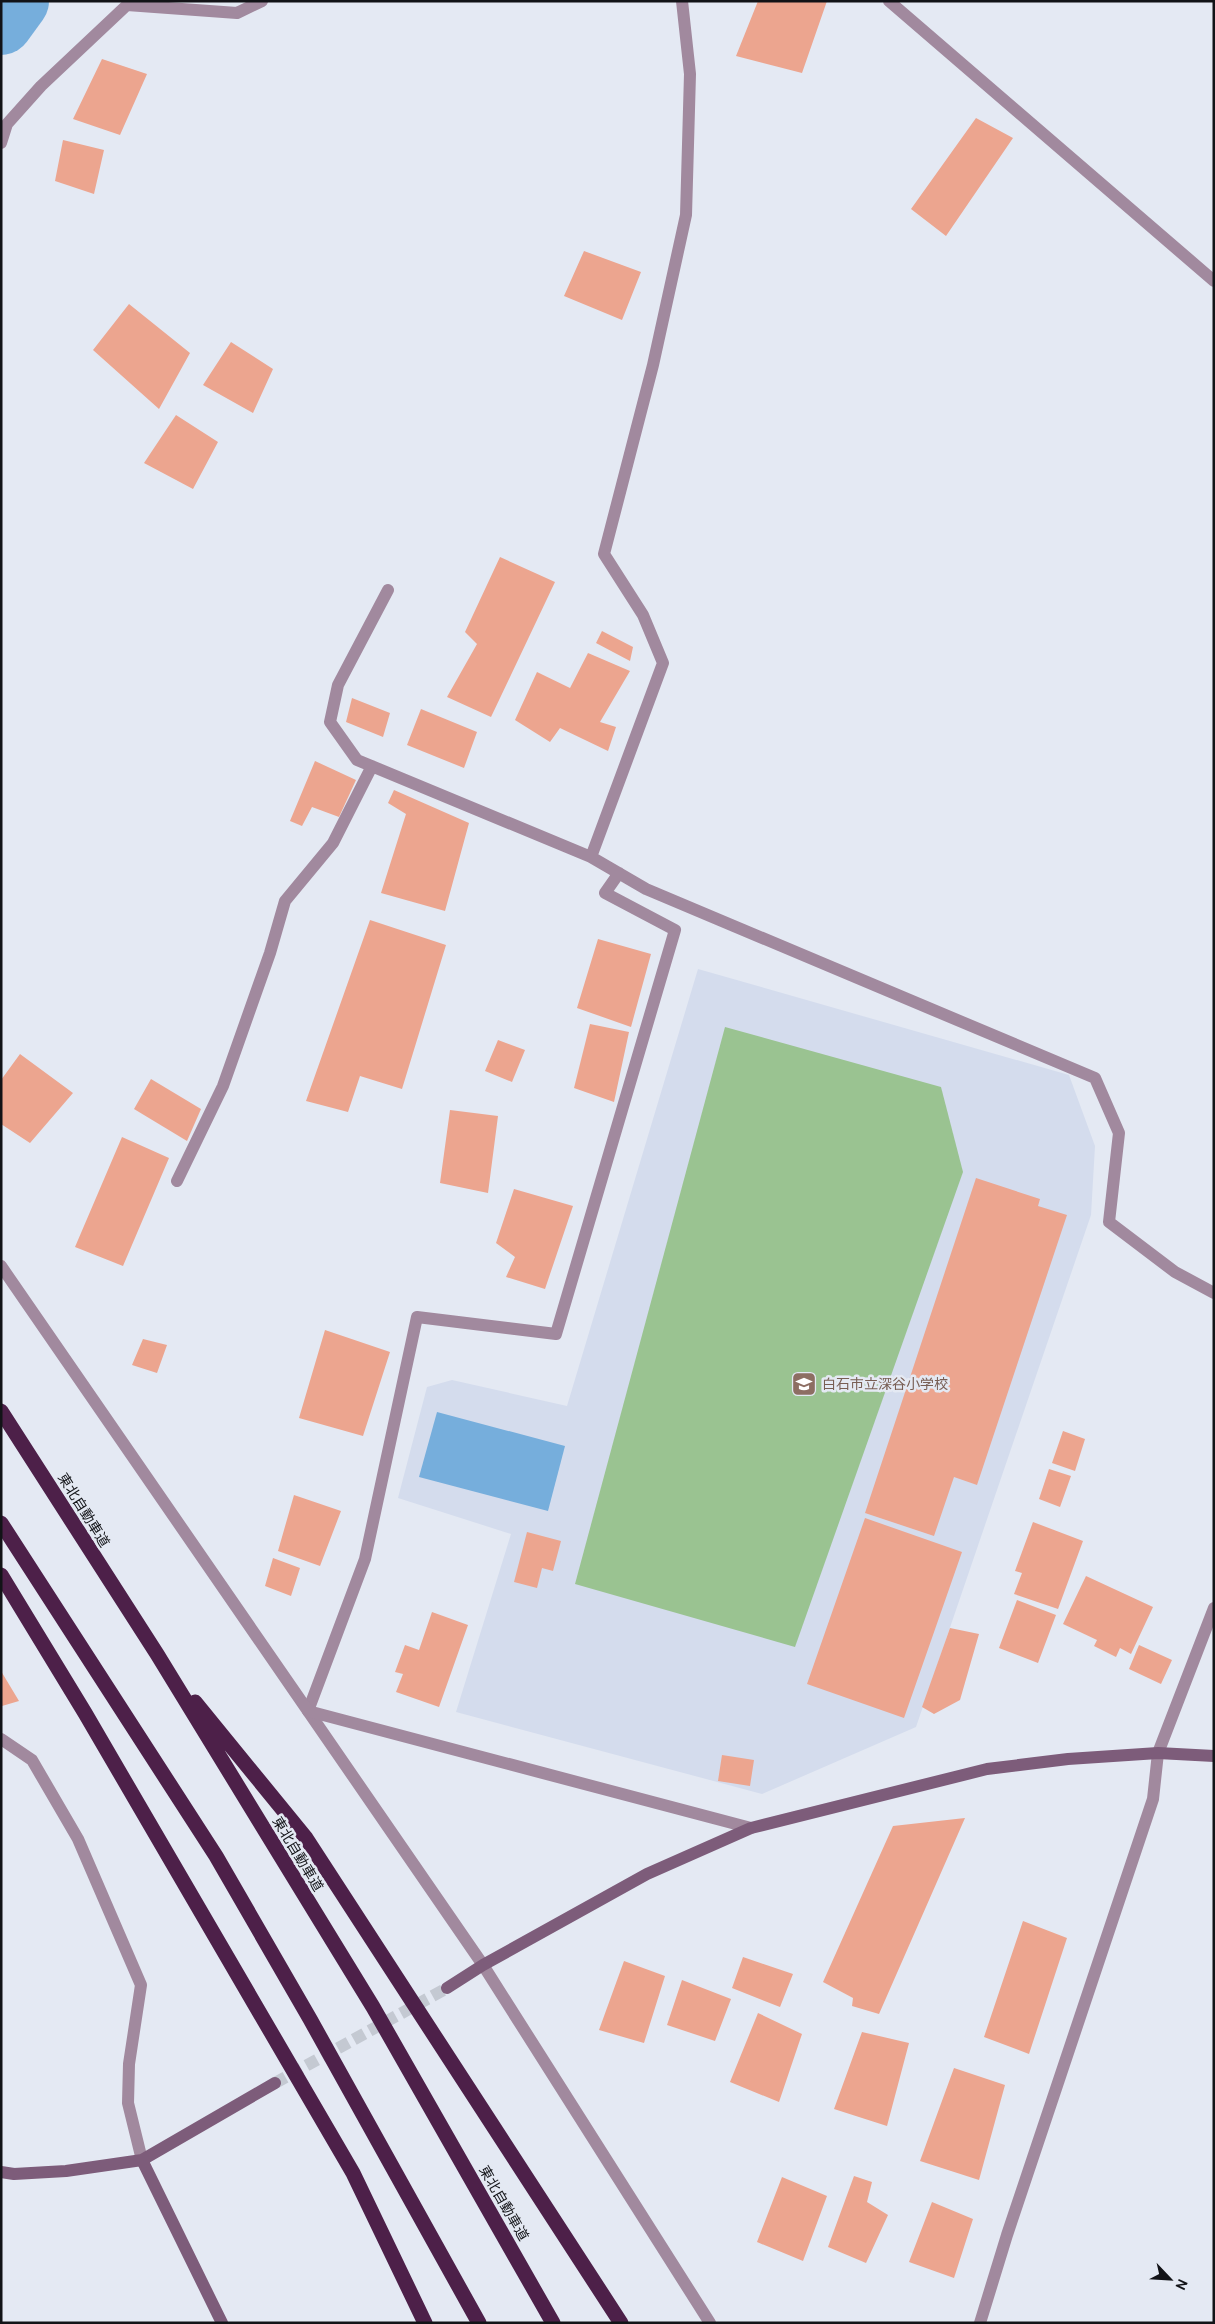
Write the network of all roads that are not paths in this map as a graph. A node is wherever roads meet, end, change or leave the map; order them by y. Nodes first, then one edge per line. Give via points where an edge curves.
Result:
1 (262, 1) edge
2 (682, 1) edge
3 (889, 1) edge
4 (1, 142) edge
5 (1214, 282) edge
6 (388, 590) dead end
7 (372, 766) junction
8 (591, 856) junction
9 (619, 873) junction
10 (177, 1181) dead end
11 (1, 1266) edge
12 (1214, 1292) edge
13 (1, 1411) edge
14 (1, 1522) edge
15 (1, 1575) edge
16 (1214, 1608) edge
17 (157, 1654) junction
18 (308, 1711) junction
19 (1, 1738) edge
20 (1158, 1753) junction
21 (1214, 1756) edge
22 (751, 1828) junction
23 (483, 1965) junction
24 (446, 1988) tunnel mouth
25 (275, 2083) tunnel mouth
26 (142, 2160) junction
27 (1, 2172) edge
28 (222, 2323) edge
29 (425, 2323) edge
30 (478, 2323) edge
31 (553, 2323) edge
32 (621, 2323) edge
33 (710, 2323) edge
34 (980, 2323) edge

1 - 4 street via 237,13 127,5 41,86 8,124
2 - 8 street via 690,74 686,215 653,365 604,554 643,615 662,663
3 - 5 street
6 - 7 street via 338,685 330,722 357,760
7 - 8 street
7 - 10 street via 333,844 285,902 223,1086
8 - 9 street
9 - 12 street via 646,889 1095,1078 1119,1133 1109,1222 1175,1272
9 - 18 street via 605,893 675,930 556,1334 418,1317 366,1559
11 - 18 street
13 - 17 highway, 東北自動車道
14 - 30 highway via 216,1856
15 - 29 highway via 353,2173
16 - 20 street
17 - 31 highway, 東北自動車道 via 373,2008
17 - 32 highway via 306,1838
18 - 22 street
18 - 23 street
19 - 26 street via 32,1760 78,1839 141,1985 129,2064 128,2103
20 - 21 street
20 - 22 street via 987,1769
20 - 34 street via 1153,1799
22 - 23 street via 647,1874
23 - 24 street
23 - 33 street
25 - 26 street
26 - 27 street via 66,2171
26 - 28 street

